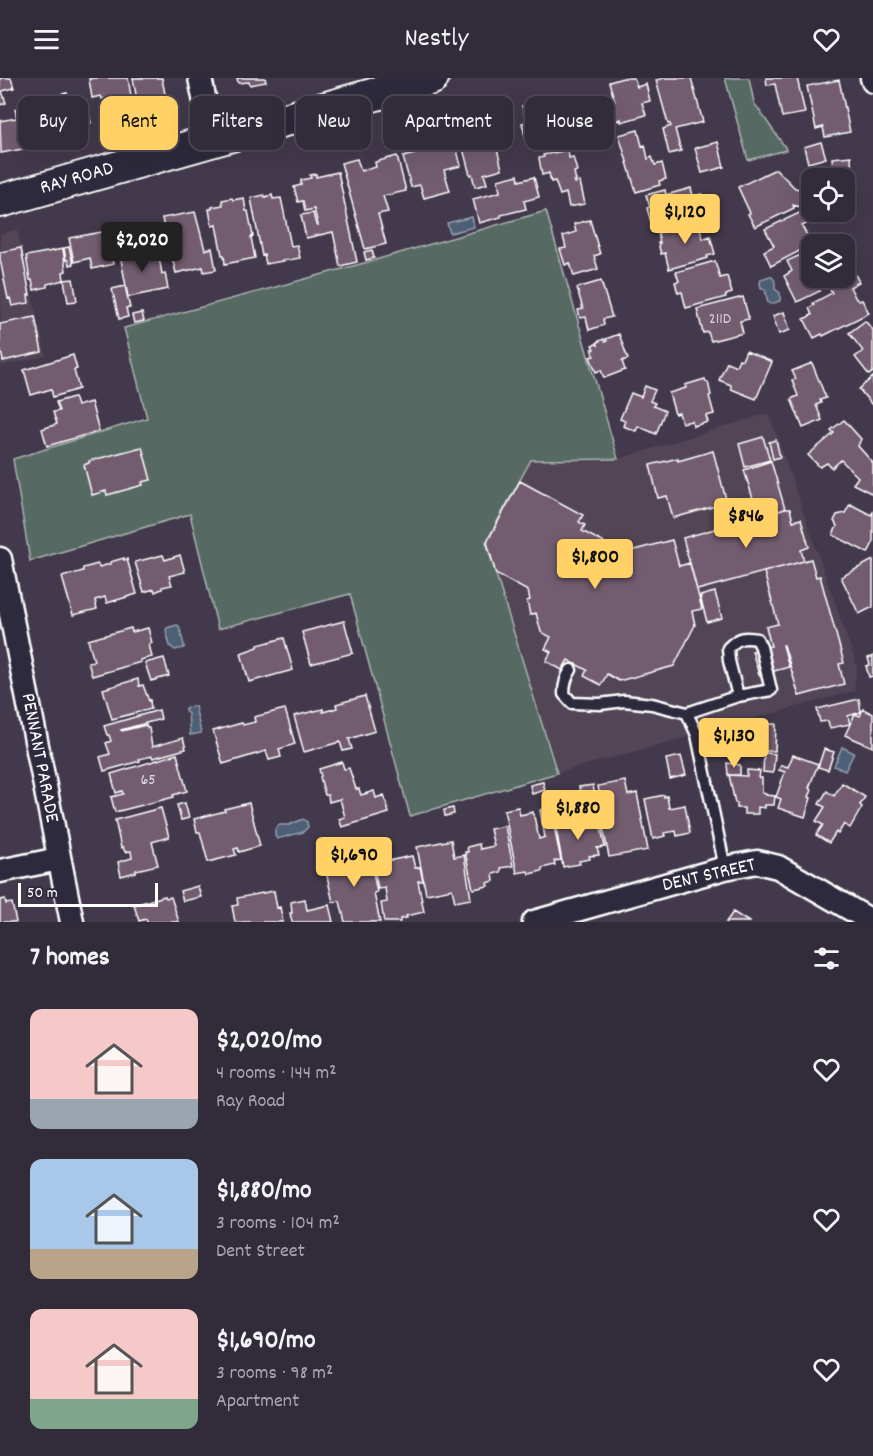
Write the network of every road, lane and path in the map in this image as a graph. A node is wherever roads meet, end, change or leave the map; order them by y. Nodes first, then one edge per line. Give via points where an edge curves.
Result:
1 (200, 78) edge
2 (432, 78) edge
3 (204, 96) edge
4 (284, 121) edge
5 (190, 147) edge
6 (0, 201) edge
7 (0, 559) edge
8 (571, 670) dead end
9 (738, 696) junction
10 (687, 713) junction
11 (59, 859) junction
12 (725, 868) junction
13 (0, 871) edge
14 (72, 922) edge
15 (534, 922) edge
16 (873, 922) edge

1 - 3 street
2 - 4 street, RAY ROAD
5 - 6 street, RAY ROAD
7 - 11 street, PENNANT PARADE
8 - 10 lane via 564,694 572,703 624,701
9 - 9 lane via 728,648 736,640 757,639 771,690
9 - 10 lane
10 - 12 lane via 697,735
11 - 13 street
11 - 14 street, PENNANT PARADE
12 - 15 street, DENT STREET
12 - 16 street, DENT STREET via 758,862 778,867

